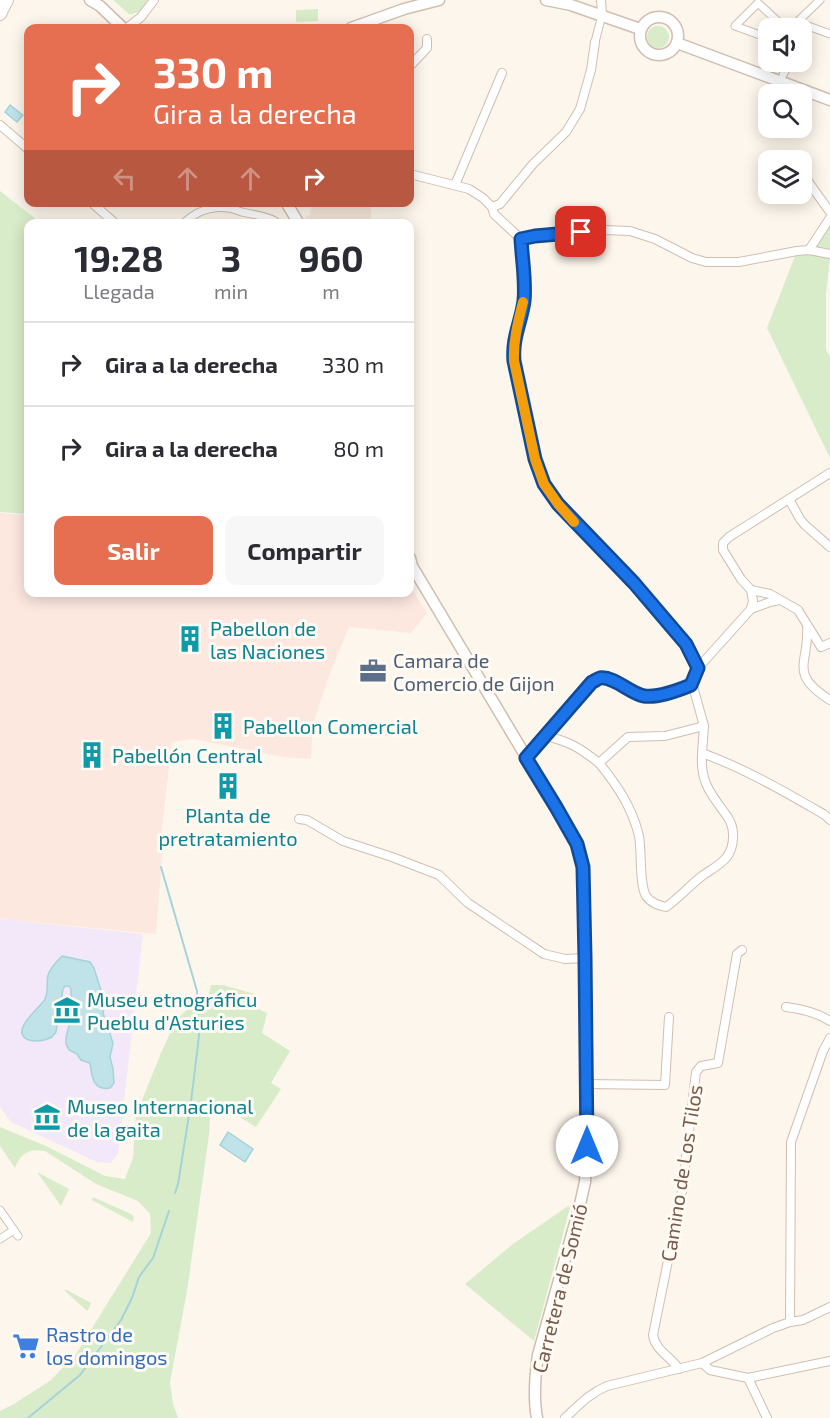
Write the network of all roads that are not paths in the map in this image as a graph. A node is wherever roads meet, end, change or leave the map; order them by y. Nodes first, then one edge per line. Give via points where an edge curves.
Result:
1 (7, 0) edge
2 (154, 0) edge
3 (439, 0) edge
4 (546, 0) edge
5 (601, 0) edge
6 (820, 0) edge
7 (95, 2) edge
8 (0, 14) edge
9 (602, 15) junction
10 (774, 18) edge
11 (807, 18) edge
12 (120, 24) edge
13 (131, 24) edge
14 (362, 24) edge
15 (640, 29) junction
16 (812, 29) edge
17 (758, 34) edge
18 (830, 34) edge
19 (427, 39) dead end
20 (595, 42) joint
21 (677, 43) junction
22 (414, 62) edge
23 (502, 72) dead end
24 (784, 72) edge
25 (783, 75) dead end
26 (830, 100) edge
27 (0, 125) edge
28 (24, 146) edge
29 (414, 175) edge
30 (455, 185) junction
31 (812, 187) edge
32 (97, 207) edge
33 (492, 207) junction
34 (830, 212) edge
35 (830, 218) edge
36 (110, 219) edge
37 (188, 219) edge
38 (271, 219) edge
39 (521, 239) junction
40 (809, 250) junction
41 (830, 254) edge
42 (830, 473) edge
43 (789, 499) junction
44 (830, 547) edge
45 (414, 570) edge
46 (751, 591) junction
47 (779, 600) junction
48 (751, 609) junction
49 (807, 625) junction
50 (826, 645) edge
51 (804, 656) junction
52 (698, 668) junction
53 (691, 685) junction
54 (830, 700) edge
55 (704, 726) junction
56 (545, 736) junction
57 (702, 753) junction
58 (526, 758) junction
59 (599, 763) junction
60 (828, 817) edge
61 (299, 819) dead end
62 (742, 950) dead end
63 (585, 958) junction
64 (786, 1007) dead end
65 (669, 1017) dead end
66 (830, 1021) edge
67 (830, 1038) edge
68 (586, 1084) junction
69 (0, 1210) edge
70 (0, 1239) edge
71 (830, 1307) edge
72 (789, 1322) junction
73 (830, 1361) edge
74 (702, 1363) junction
75 (680, 1369) junction
76 (748, 1378) junction
77 (537, 1418) edge
78 (565, 1418) edge
79 (767, 1418) edge

1 - 8 main road
2 - 13 street
3 - 14 street
4 - 9 street
5 - 9 street
6 - 11 street
7 - 12 street
9 - 15 street
9 - 20 street
10 - 17 street via 758,3 735,26
15 - 21 street via 654,18 669,20 678,34
15 - 21 street via 641,44 652,54 667,54
16 - 18 street
19 - 22 street via 427,48
20 - 33 street via 580,109 566,132 500,204
21 - 26 street
23 - 30 street
24 - 25 street
27 - 28 street
29 - 30 street
30 - 33 street via 469,189
31 - 34 street
32 - 36 street
33 - 39 street via 494,214
35 - 40 street
37 - 38 street via 206,209 228,208
39 - 40 street via 630,231 706,262 739,262
39 - 52 street via 524,301 514,338 514,361 544,484 686,644
40 - 41 street
42 - 43 street
43 - 44 street via 805,525
43 - 46 street via 723,543 723,550
45 - 58 street, Carretera de Somió
46 - 47 street
46 - 48 street
47 - 48 street
47 - 49 street via 798,610
48 - 52 street
49 - 50 street
49 - 51 street
50 - 51 street
51 - 54 street via 802,666 807,681
52 - 53 street
53 - 55 street
53 - 56 street via 643,696 600,678 592,682
55 - 57 street
55 - 59 street via 665,736 628,737
56 - 58 street
56 - 59 street via 564,740
57 - 59 street via 701,768 714,799 729,819 732,844 727,858 666,907 654,904 646,896 639,836 630,807
57 - 60 street
58 - 63 street, Carretera de Somió via 577,844 583,867
61 - 63 street via 343,842 439,875 468,903 544,954
62 - 75 street, Camino de Los Tilos via 737,954 718,1064 701,1066 696,1072 682,1191 654,1335 658,1347
63 - 68 street, Carretera de Somió
64 - 66 street via 822,1015
65 - 68 street via 665,1085
67 - 72 street via 791,1142
68 - 77 street, Carretera de Somió via 585,1182 538,1355
69 - 70 street via 16,1233
71 - 72 street
72 - 74 street
73 - 76 street
74 - 75 street
74 - 76 street via 710,1370
75 - 78 street via 595,1391
76 - 79 street

